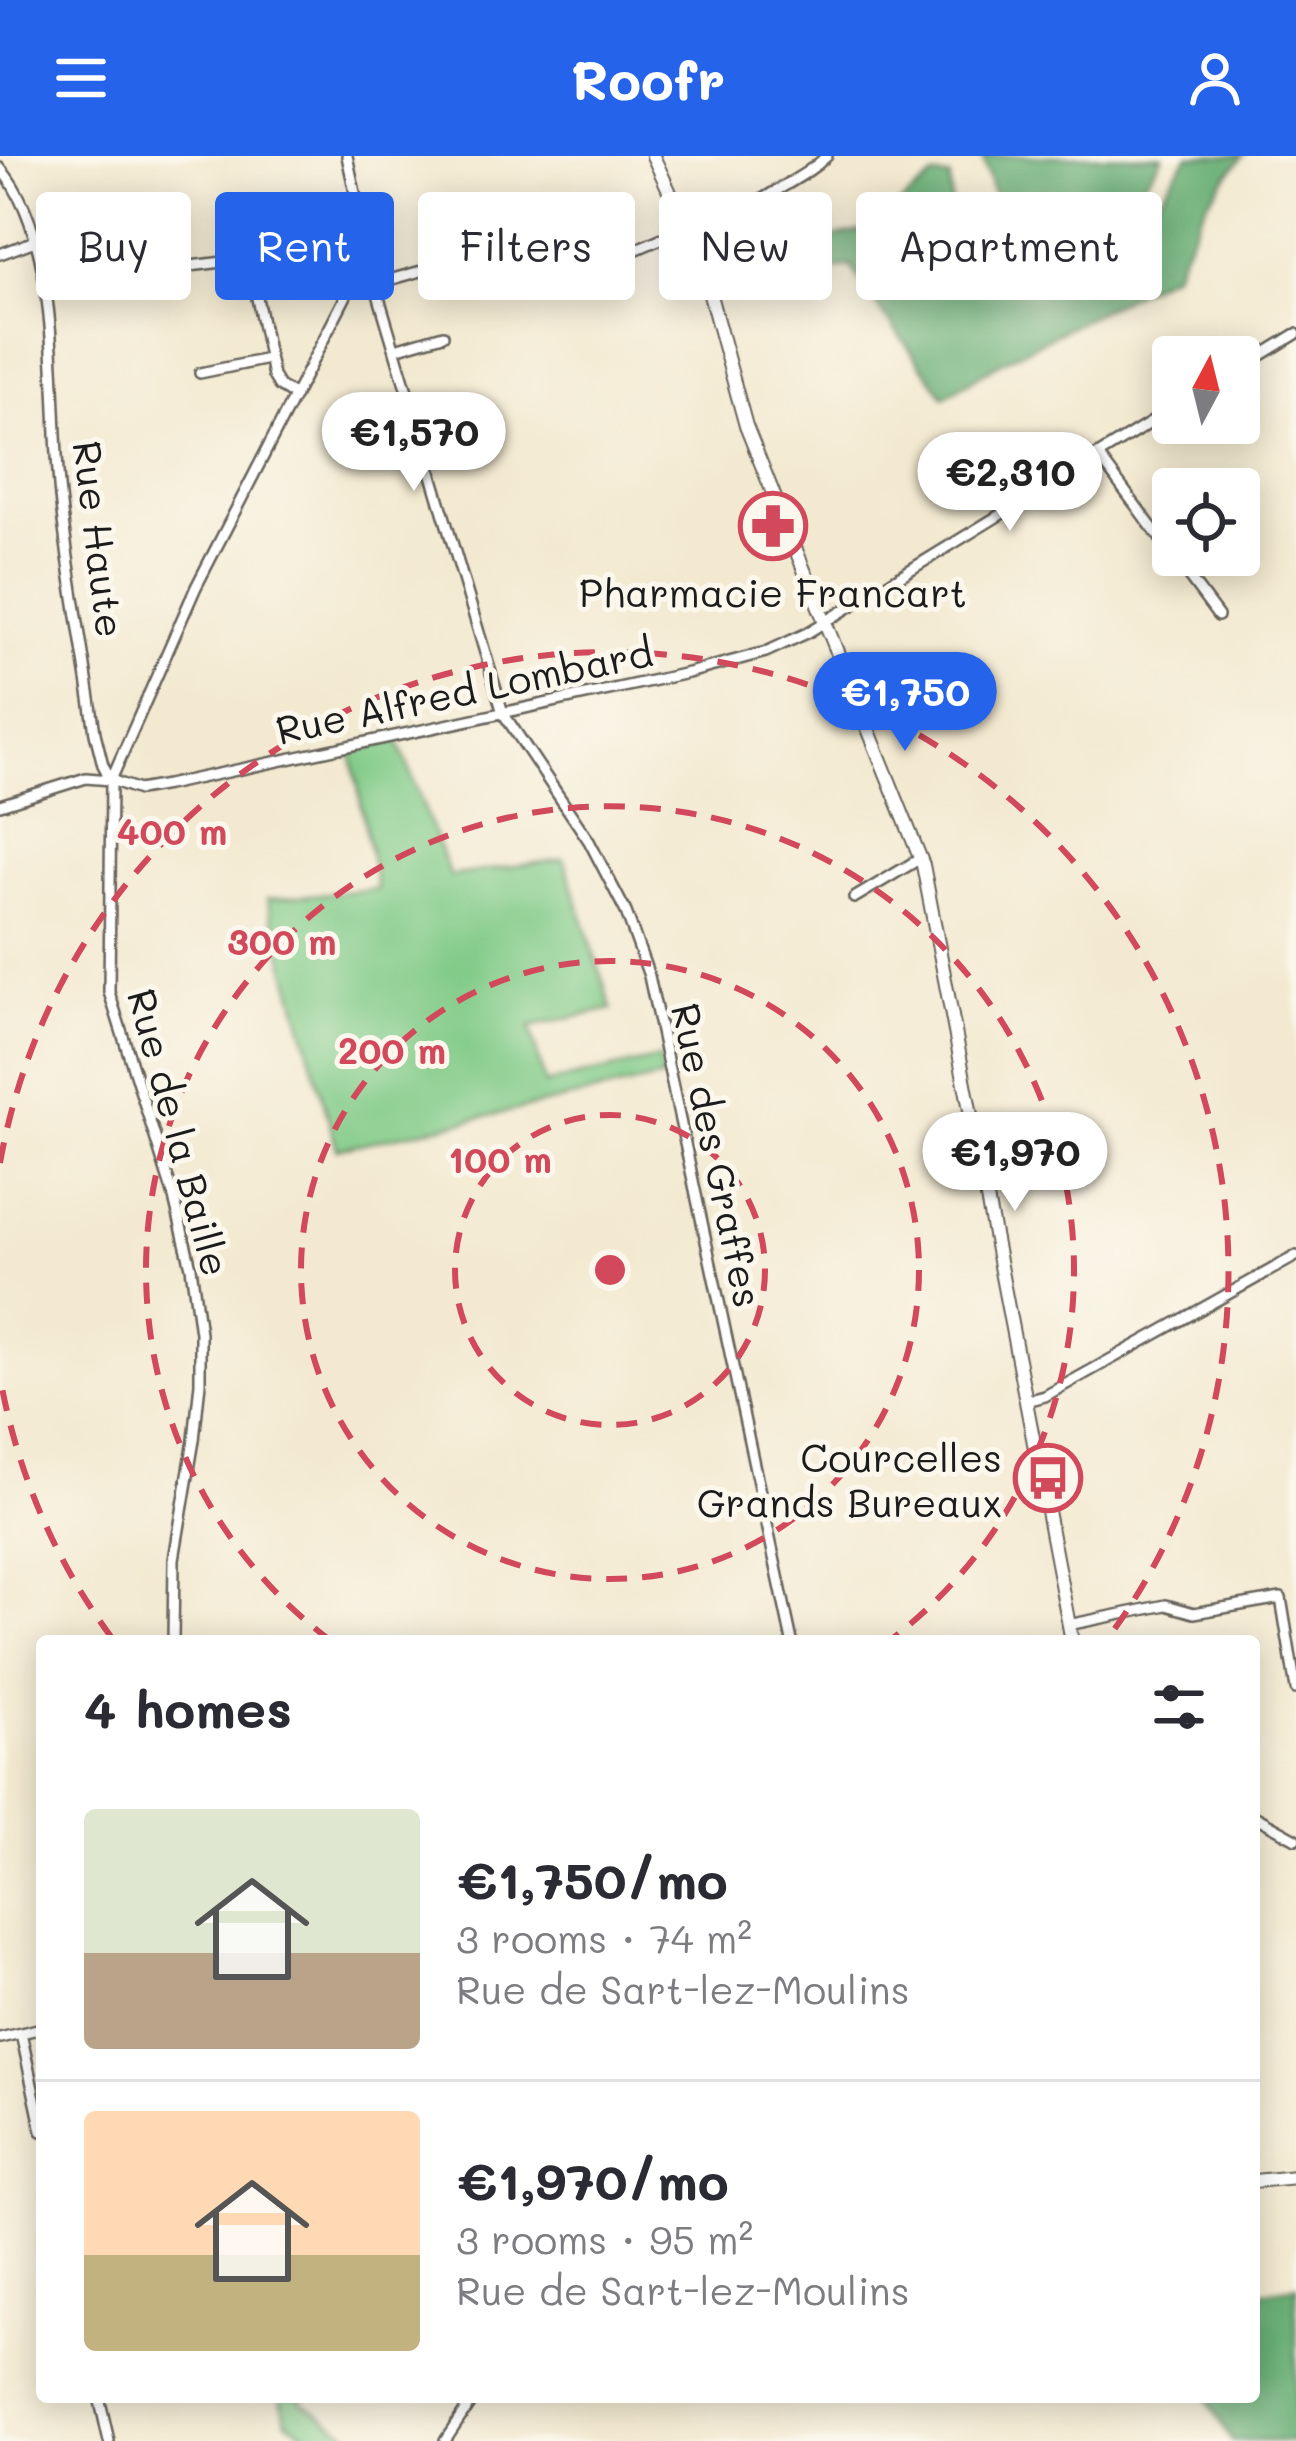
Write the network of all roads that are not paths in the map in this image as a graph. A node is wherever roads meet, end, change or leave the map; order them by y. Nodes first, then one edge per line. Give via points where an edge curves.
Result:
1 (347, 156) edge
2 (653, 156) edge
3 (827, 156) edge
4 (0, 168) edge
5 (354, 192) edge
6 (671, 192) edge
7 (775, 192) edge
8 (35, 242) junction
9 (36, 245) edge
10 (0, 254) edge
11 (47, 300) edge
12 (257, 300) edge
13 (344, 300) edge
14 (380, 300) edge
15 (710, 300) edge
16 (442, 334) dead end
17 (1296, 334) edge
18 (394, 349) junction
19 (1260, 356) edge
20 (268, 359) junction
21 (200, 373) dead end
22 (296, 396) junction
23 (1152, 422) edge
24 (1098, 454) junction
25 (1218, 616) dead end
26 (824, 622) junction
27 (503, 713) junction
28 (111, 780) junction
29 (0, 805) edge
30 (921, 858) junction
31 (854, 898) dead end
32 (1296, 1256) edge
33 (1026, 1401) junction
34 (1068, 1625) junction
35 (173, 1635) edge
36 (791, 1635) edge
37 (1070, 1635) edge
38 (1293, 1648) edge
39 (1296, 1689) edge
40 (1260, 1819) edge
41 (1296, 1840) edge
42 (36, 2029) edge
43 (21, 2033) junction
44 (0, 2038) edge
45 (36, 2103) edge
46 (1296, 2177) edge
47 (1260, 2180) edge
48 (100, 2403) edge
49 (470, 2403) edge
50 (109, 2441) edge
51 (445, 2441) edge

1 - 5 street, Rue des Graffes
2 - 6 main road
3 - 7 street
4 - 8 street, Rue Haute via 30,216
8 - 9 street, Rue Haute
8 - 10 street
11 - 28 street, Rue Haute via 60,496 95,733
12 - 20 street
13 - 22 street
14 - 18 street, Rue des Graffes
15 - 26 main road via 746,426
16 - 18 street
17 - 19 street
18 - 27 street, Rue des Graffes
20 - 21 street
20 - 22 street via 278,386
22 - 28 street via 196,587
23 - 24 street, Rue Alfred Lombard
24 - 25 street
24 - 26 street, Rue Alfred Lombard
26 - 27 street, Rue Alfred Lombard via 733,662
26 - 30 main road
27 - 28 street, Rue Alfred Lombard via 139,790
27 - 36 street, Rue des Graffes via 589,841 649,976
28 - 29 street, Rue Alfred Lombard via 86,778
28 - 35 street, Rue de la Baille via 109,992 173,1194 200,1333
30 - 31 street
30 - 33 main road
32 - 33 street
33 - 34 main road
34 - 37 main road
34 - 38 street via 1166,1605 1194,1612 1281,1598
38 - 39 street
40 - 41 street
42 - 43 street
43 - 44 street
43 - 45 street
46 - 47 main road
48 - 50 street
49 - 51 street

